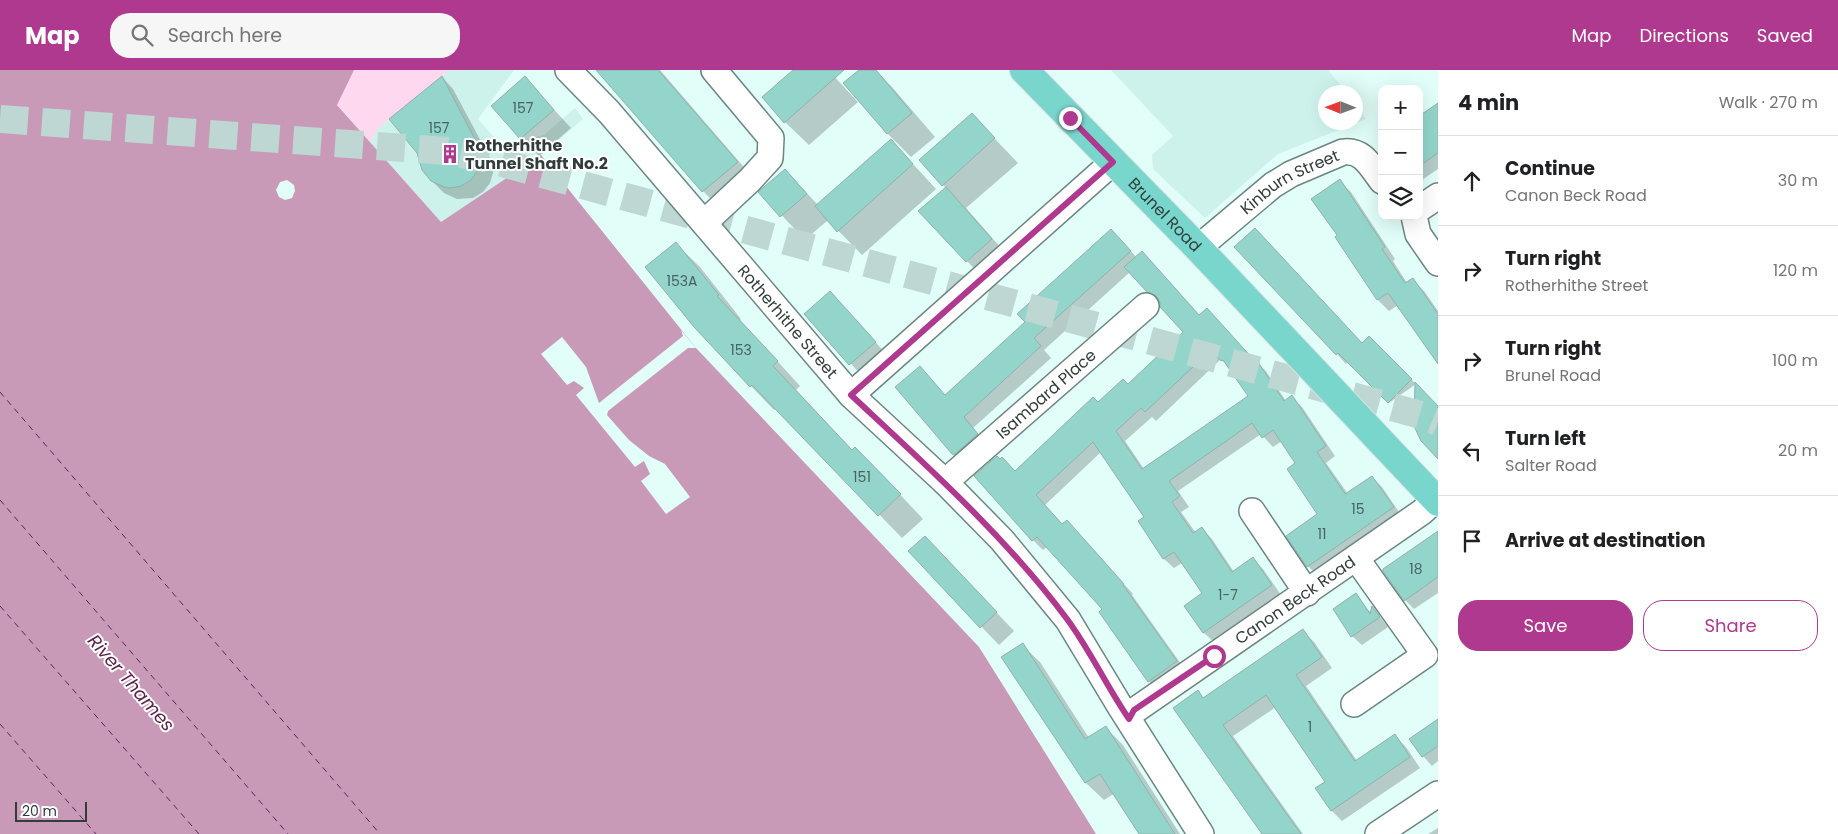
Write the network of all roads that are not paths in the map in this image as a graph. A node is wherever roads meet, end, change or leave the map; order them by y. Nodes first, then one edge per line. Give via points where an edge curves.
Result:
1 (568, 70) edge
2 (714, 70) edge
3 (1024, 70) edge
4 (1113, 162) junction
5 (1378, 176) edge
6 (1438, 196) edge
7 (1423, 206) edge
8 (1415, 220) edge
9 (704, 223) junction
10 (1198, 248) junction
11 (1438, 263) edge
12 (1146, 306) dead end
13 (851, 395) junction
14 (945, 482) junction
15 (1437, 499) edge
16 (1252, 510) dead end
17 (1356, 558) junction
18 (1307, 593) junction
19 (1354, 704) dead end
20 (1129, 719) junction
21 (1438, 794) edge
22 (1201, 834) edge
23 (1378, 834) edge

1 - 9 street, Rotherhithe Street via 609,112
2 - 9 street via 771,138 770,158
3 - 4 main road, Brunel Road
4 - 10 main road, Brunel Road
4 - 13 street
5 - 10 street, Kinburn Street via 1363,156 1351,151 1343,152 1273,185
6 - 7 street
8 - 11 street via 1418,234
9 - 13 street, Rotherhithe Street
10 - 15 main road, Brunel Road
12 - 14 street, Isambard Place
13 - 14 street, Rotherhithe Street
14 - 20 street, Rotherhithe Street via 1002,540 1068,620
15 - 17 street, Canon Beck Road
16 - 18 street
17 - 18 street, Canon Beck Road
17 - 19 street via 1425,655
18 - 20 street, Canon Beck Road via 1134,710
20 - 22 street, Rotherhithe Street
21 - 23 street

